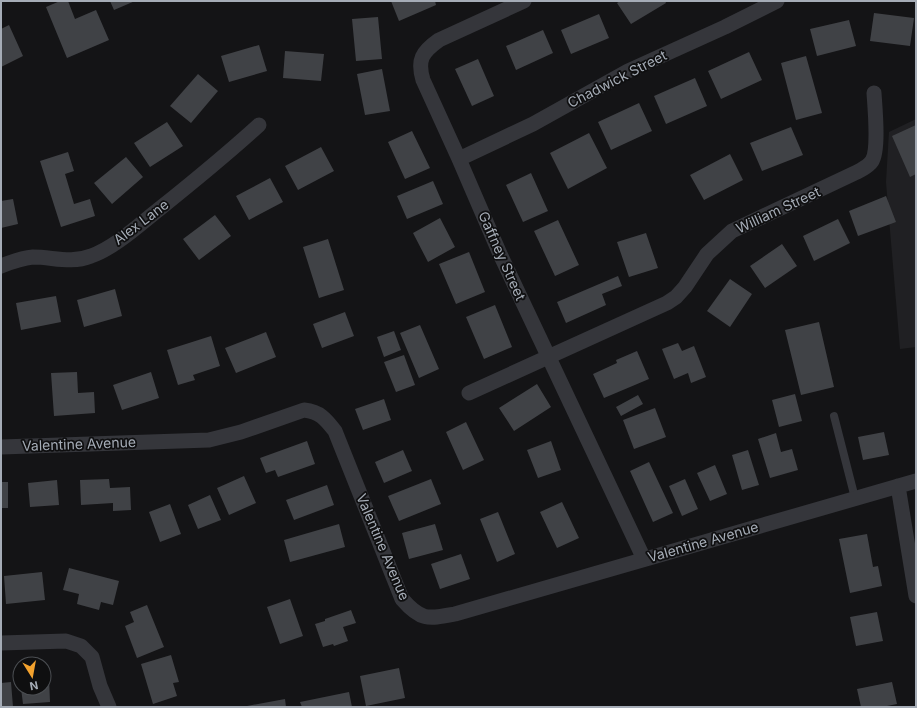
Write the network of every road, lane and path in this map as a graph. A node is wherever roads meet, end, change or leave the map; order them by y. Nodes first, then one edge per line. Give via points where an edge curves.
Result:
1 (524, 1) edge
2 (777, 1) edge
3 (874, 93) dead end
4 (259, 126) dead end
5 (459, 159) junction
6 (1, 266) edge
7 (548, 357) junction
8 (469, 394) dead end
9 (834, 416) dead end
10 (1, 447) edge
11 (916, 481) edge
12 (898, 486) junction
13 (855, 498) junction
14 (644, 559) junction
15 (916, 596) edge
16 (1, 643) edge
17 (109, 707) edge

1 - 5 street, Gaffney Street via 439,40 429,47 421,58 423,80
2 - 5 street, Chadwick Street via 628,71 533,124
3 - 7 street, William Street via 875,153 868,166 732,231 707,254 685,287 667,303
4 - 6 street, Alex Lane via 132,231 102,251 75,260 35,257
5 - 7 street, Gaffney Street
7 - 8 street, William Street
7 - 14 street, Gaffney Street
9 - 13 lane
10 - 14 street, Valentine Avenue via 209,440 241,432 304,410 312,410 324,416 335,431 402,599 413,611 422,616 455,614
11 - 12 street, Valentine Avenue
12 - 13 street, Valentine Avenue
12 - 15 street
13 - 14 street, Valentine Avenue
16 - 17 street via 66,641 81,646 92,657

